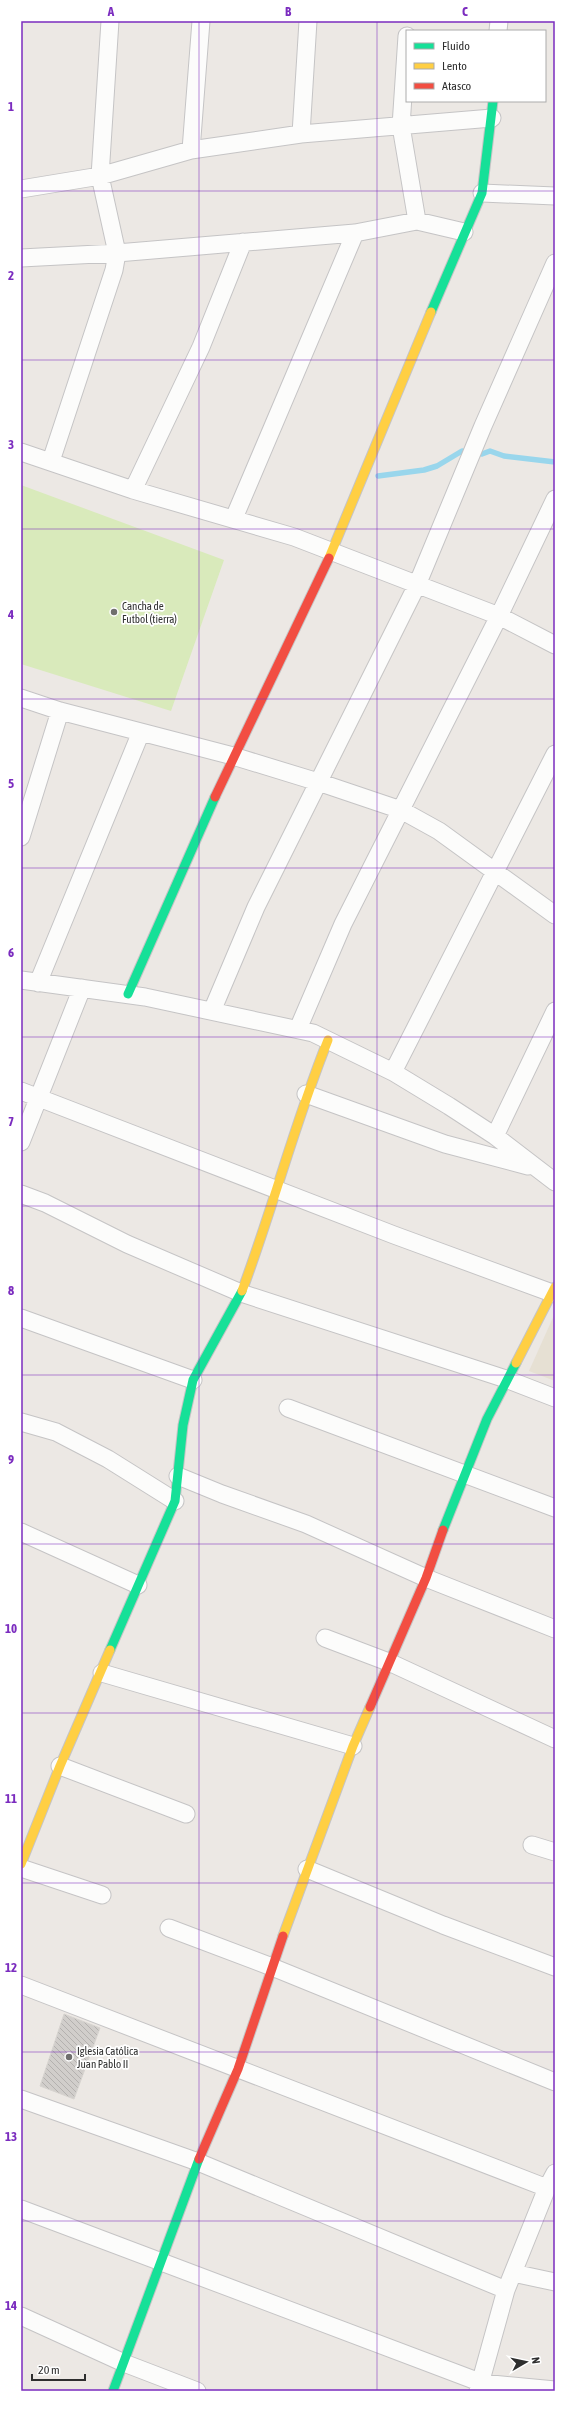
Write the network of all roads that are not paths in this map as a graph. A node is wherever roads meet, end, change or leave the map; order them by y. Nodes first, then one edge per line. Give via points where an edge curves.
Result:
1 (110, 21) edge
2 (201, 21) edge
3 (308, 21) edge
4 (406, 51) edge
5 (494, 102) edge
6 (492, 118) junction
7 (401, 126) junction
8 (301, 134) junction
9 (190, 150) junction
10 (100, 176) junction
11 (21, 189) edge
12 (482, 193) junction
13 (555, 196) edge
14 (418, 221) junction
15 (464, 232) junction
16 (355, 233) junction
17 (244, 242) junction
18 (117, 253) junction
19 (21, 258) edge
20 (555, 263) edge
21 (21, 452) edge
22 (51, 461) junction
23 (133, 490) junction
24 (555, 500) edge
25 (234, 518) junction
26 (332, 552) junction
27 (417, 585) junction
28 (499, 616) junction
29 (555, 645) edge
30 (21, 698) edge
31 (60, 711) junction
32 (141, 732) junction
33 (555, 754) edge
34 (233, 756) junction
35 (318, 782) junction
36 (401, 810) junction
37 (21, 837) edge
38 (494, 871) junction
39 (555, 915) edge
40 (29, 982) edge
41 (82, 988) junction
42 (128, 994) junction
43 (212, 1010) junction
44 (555, 1010) edge
45 (298, 1029) junction
46 (328, 1040) junction
47 (393, 1072) junction
48 (21, 1090) edge
49 (306, 1094) junction
50 (38, 1098) junction
51 (495, 1136) junction
52 (21, 1142) edge
53 (534, 1168) junction
54 (555, 1182) edge
55 (277, 1189) junction
56 (21, 1194) edge
57 (554, 1290) edge
58 (241, 1293) junction
59 (21, 1318) edge
60 (506, 1379) junction
61 (194, 1380) junction
62 (555, 1398) edge
63 (288, 1408) dead end
64 (21, 1422) edge
65 (464, 1474) junction
66 (178, 1476) junction
67 (175, 1501) junction
68 (555, 1508) edge
69 (21, 1532) edge
70 (426, 1578) junction
71 (138, 1585) junction
72 (555, 1629) edge
73 (325, 1638) dead end
74 (391, 1663) junction
75 (102, 1672) junction
76 (555, 1740) edge
77 (353, 1746) junction
78 (60, 1766) junction
79 (186, 1814) dead end
80 (532, 1845) dead end
81 (555, 1852) edge
82 (21, 1864) edge
83 (21, 1868) edge
84 (308, 1869) junction
85 (102, 1895) dead end
86 (168, 1928) dead end
87 (272, 1967) junction
88 (555, 1967) edge
89 (21, 1985) edge
90 (238, 2069) junction
91 (555, 2082) edge
92 (21, 2098) edge
93 (198, 2162) junction
94 (555, 2173) edge
95 (547, 2188) junction
96 (21, 2209) edge
97 (162, 2261) junction
98 (513, 2273) junction
99 (555, 2282) edge
100 (506, 2290) junction
101 (21, 2316) edge
102 (124, 2362) junction
103 (480, 2387) edge
104 (555, 2390) edge
105 (113, 2391) edge
106 (196, 2391) edge

1 - 10 street
2 - 9 street
3 - 8 street
4 - 7 street
5 - 6 street
6 - 7 street
6 - 12 street
7 - 8 street
7 - 14 street
8 - 9 street
9 - 10 street
10 - 11 street
10 - 18 street
12 - 13 street
12 - 15 street
14 - 15 street
14 - 16 street
15 - 26 street
16 - 17 street
16 - 25 street
17 - 18 street
17 - 23 street via 201,347
18 - 19 street
18 - 22 street via 114,270
20 - 27 street
21 - 22 street
22 - 23 street
23 - 25 street
24 - 28 street
25 - 26 street
26 - 27 street
26 - 34 street
27 - 28 street
27 - 35 street
28 - 29 street
28 - 36 street
30 - 31 street
31 - 32 street
31 - 37 street
32 - 34 street
32 - 40 street
33 - 38 street
34 - 35 street
34 - 42 street
35 - 36 street
35 - 43 street via 256,907
36 - 38 street via 439,831
36 - 45 street via 344,924
38 - 39 street
38 - 47 street
40 - 41 street
41 - 42 street
41 - 50 street
42 - 43 street
43 - 45 street
44 - 51 street
45 - 46 street
46 - 47 street
46 - 49 street
47 - 51 street
48 - 50 street
49 - 53 street via 445,1144
49 - 55 street
50 - 52 street
50 - 55 street
51 - 53 street
53 - 54 street
55 - 57 street via 394,1235
55 - 58 street
56 - 58 street via 45,1203 127,1244
57 - 60 street
58 - 60 street
58 - 61 street
59 - 61 street
60 - 62 street
60 - 65 street
61 - 66 street via 183,1425
63 - 65 street
64 - 67 street via 56,1432
65 - 68 street
65 - 70 street
66 - 67 street
66 - 70 street via 306,1524
67 - 71 street
69 - 71 street
70 - 72 street
70 - 74 street
71 - 75 street
73 - 74 street
74 - 76 street
74 - 77 street
75 - 77 street
75 - 78 street
77 - 84 street
78 - 79 street
78 - 82 street
80 - 81 street
83 - 85 street
84 - 87 street
84 - 88 street via 443,1926
86 - 87 street
87 - 90 street
87 - 91 street
89 - 90 street
90 - 93 street
90 - 95 street
92 - 93 street
93 - 97 street
93 - 100 street
94 - 95 street
95 - 98 street
96 - 97 street
97 - 102 street
97 - 103 street
98 - 99 street
98 - 100 street
100 - 103 street
101 - 102 street
102 - 105 street
102 - 106 street
103 - 104 street

